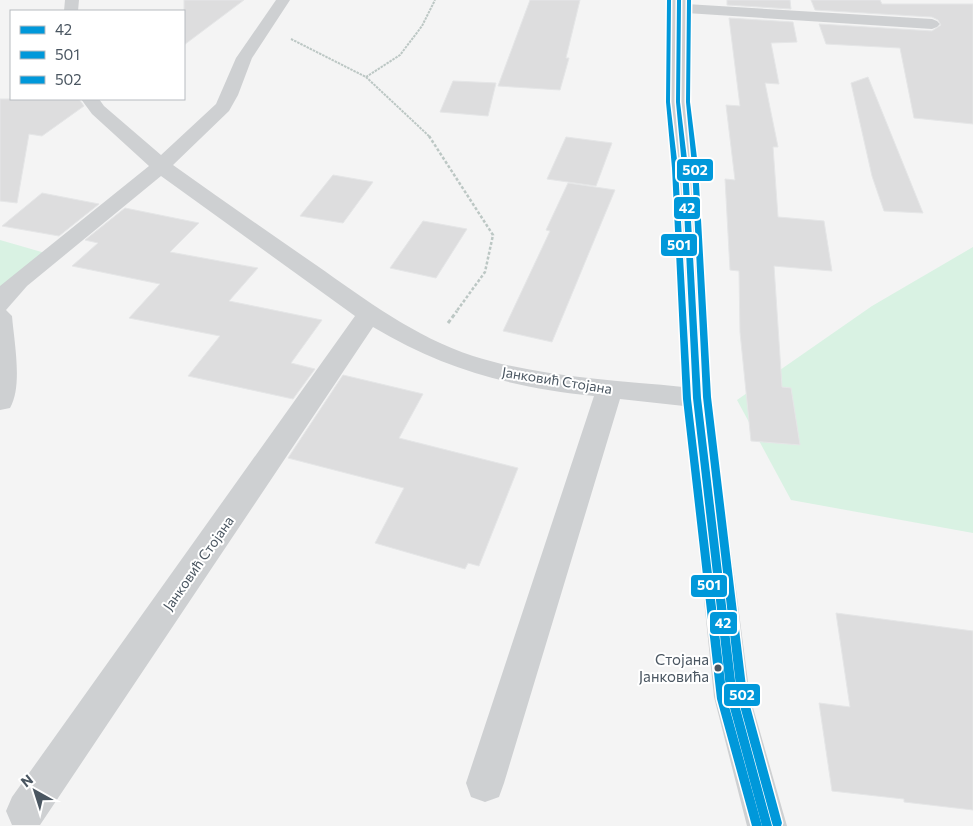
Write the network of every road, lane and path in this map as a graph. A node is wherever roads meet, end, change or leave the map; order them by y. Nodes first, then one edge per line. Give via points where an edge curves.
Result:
1 (283, 0) edge
2 (435, 0) edge
3 (678, 4) edge
4 (932, 24) dead end
5 (266, 26) junction
6 (366, 77) junction
7 (91, 100) edge
8 (160, 166) junction
9 (0, 304) edge
10 (369, 314) junction
11 (0, 316) edge
12 (430, 348) junction
13 (610, 389) junction
14 (697, 398) junction
15 (0, 401) edge
16 (485, 783) dead end
17 (26, 811) dead end
18 (767, 826) edge

1 - 5 street
2 - 6 path via 422,26 400,55
3 - 4 street
3 - 14 street via 678,102 685,167
5 - 6 path
5 - 8 street via 245,56 223,107
6 - 12 path via 429,136 493,235 485,272
7 - 8 street, Јанковић Стојана
8 - 9 street via 19,281
8 - 10 street, Јанковић Стојана
10 - 12 street, Јанковић Стојана
10 - 17 street, Јанковић Стојана
11 - 15 street via 3,383
12 - 13 street, Јанковић Стојана via 478,366
13 - 14 street, Јанковић Стојана
13 - 16 street
14 - 18 street via 732,697

